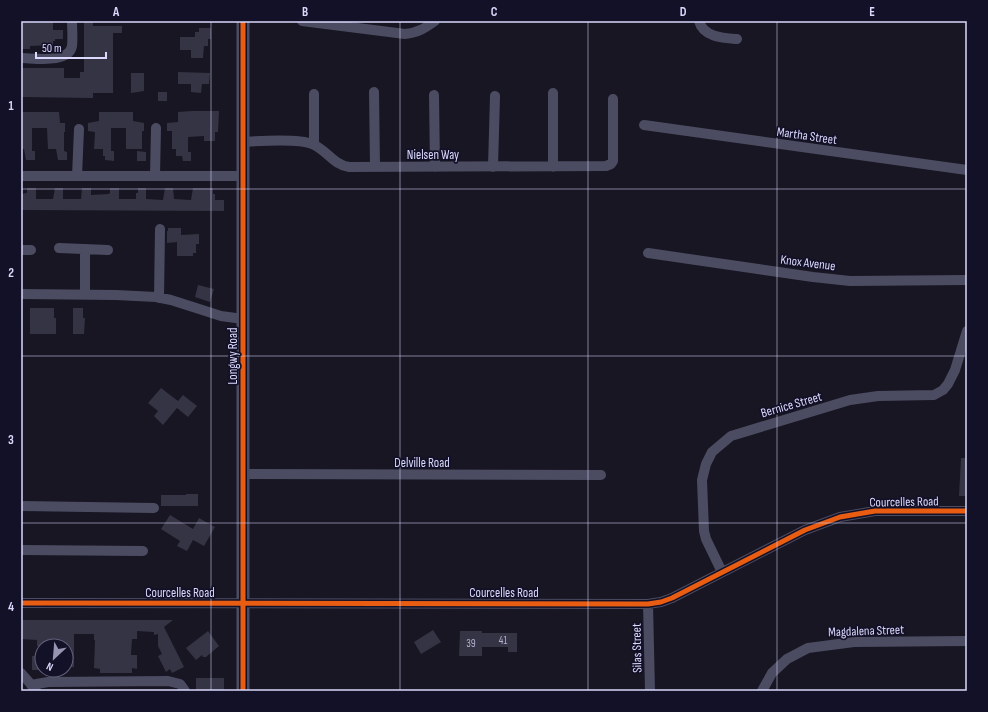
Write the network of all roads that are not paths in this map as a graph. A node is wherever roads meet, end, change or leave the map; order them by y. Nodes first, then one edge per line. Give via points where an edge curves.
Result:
1 (72, 21) edge
2 (243, 21) edge
3 (302, 21) edge
4 (435, 21) edge
5 (699, 21) edge
6 (737, 40) dead end
7 (21, 58) edge
8 (374, 92) dead end
9 (554, 93) dead end
10 (314, 94) dead end
11 (434, 95) dead end
12 (495, 96) dead end
13 (614, 99) dead end
14 (644, 125) dead end
15 (156, 128) dead end
16 (79, 129) dead end
17 (243, 142) junction
18 (314, 145) junction
19 (553, 166) junction
20 (375, 167) junction
21 (435, 167) junction
22 (493, 167) junction
23 (967, 170) edge
24 (21, 176) edge
25 (77, 176) junction
26 (155, 176) junction
27 (244, 176) junction
28 (160, 229) dead end
29 (59, 248) dead end
30 (85, 249) junction
31 (108, 250) dead end
32 (648, 253) dead end
33 (967, 280) edge
34 (21, 294) edge
35 (85, 295) junction
36 (160, 298) junction
37 (244, 319) junction
38 (967, 330) edge
39 (243, 474) junction
40 (601, 475) dead end
41 (21, 506) edge
42 (154, 508) dead end
43 (967, 511) edge
44 (21, 550) edge
45 (143, 550) dead end
46 (722, 572) junction
47 (21, 602) edge
48 (242, 603) junction
49 (648, 604) junction
50 (967, 642) edge
51 (21, 673) edge
52 (34, 688) edge
53 (185, 691) edge
54 (243, 691) edge
55 (650, 691) edge
56 (762, 691) edge

1 - 7 street via 72,48 63,57
2 - 17 street, Longwy Road
3 - 4 street via 405,34 422,31
5 - 6 street via 705,31
8 - 20 street
9 - 19 street
10 - 18 street
11 - 21 street
12 - 22 street
13 - 19 street, Nielsen Way via 611,164
14 - 23 street, Martha Street
15 - 26 street
16 - 25 street
17 - 18 street, Nielsen Way via 302,141
17 - 27 street, Longwy Road
18 - 20 street, Nielsen Way via 340,165
19 - 22 street, Nielsen Way
20 - 21 street, Nielsen Way
21 - 22 street, Nielsen Way
24 - 25 street
25 - 26 street
26 - 27 street
27 - 37 street, Longwy Road
28 - 36 street
29 - 30 street
30 - 31 street
30 - 35 street
32 - 33 street, Knox Avenue via 850,281
34 - 35 street
35 - 36 street
36 - 37 street via 221,316
37 - 39 street, Longwy Road
38 - 46 street, Bernice Street via 948,384 934,395 878,396 850,400 731,436 712,452 702,480 704,531
39 - 40 street, Delville Road
39 - 48 street, Longwy Road
41 - 42 street
43 - 46 street, Courcelles Road via 875,511 840,517 805,530
44 - 45 street
46 - 49 street, Courcelles Road via 672,598
47 - 48 street, Courcelles Road
48 - 49 street, Courcelles Road
48 - 54 street, Longwy Road
49 - 55 street, Silas Street
50 - 56 street, Magdalena Street via 854,642 808,648 787,659 772,673
51 - 52 street
52 - 53 street via 48,682 168,682 180,684

